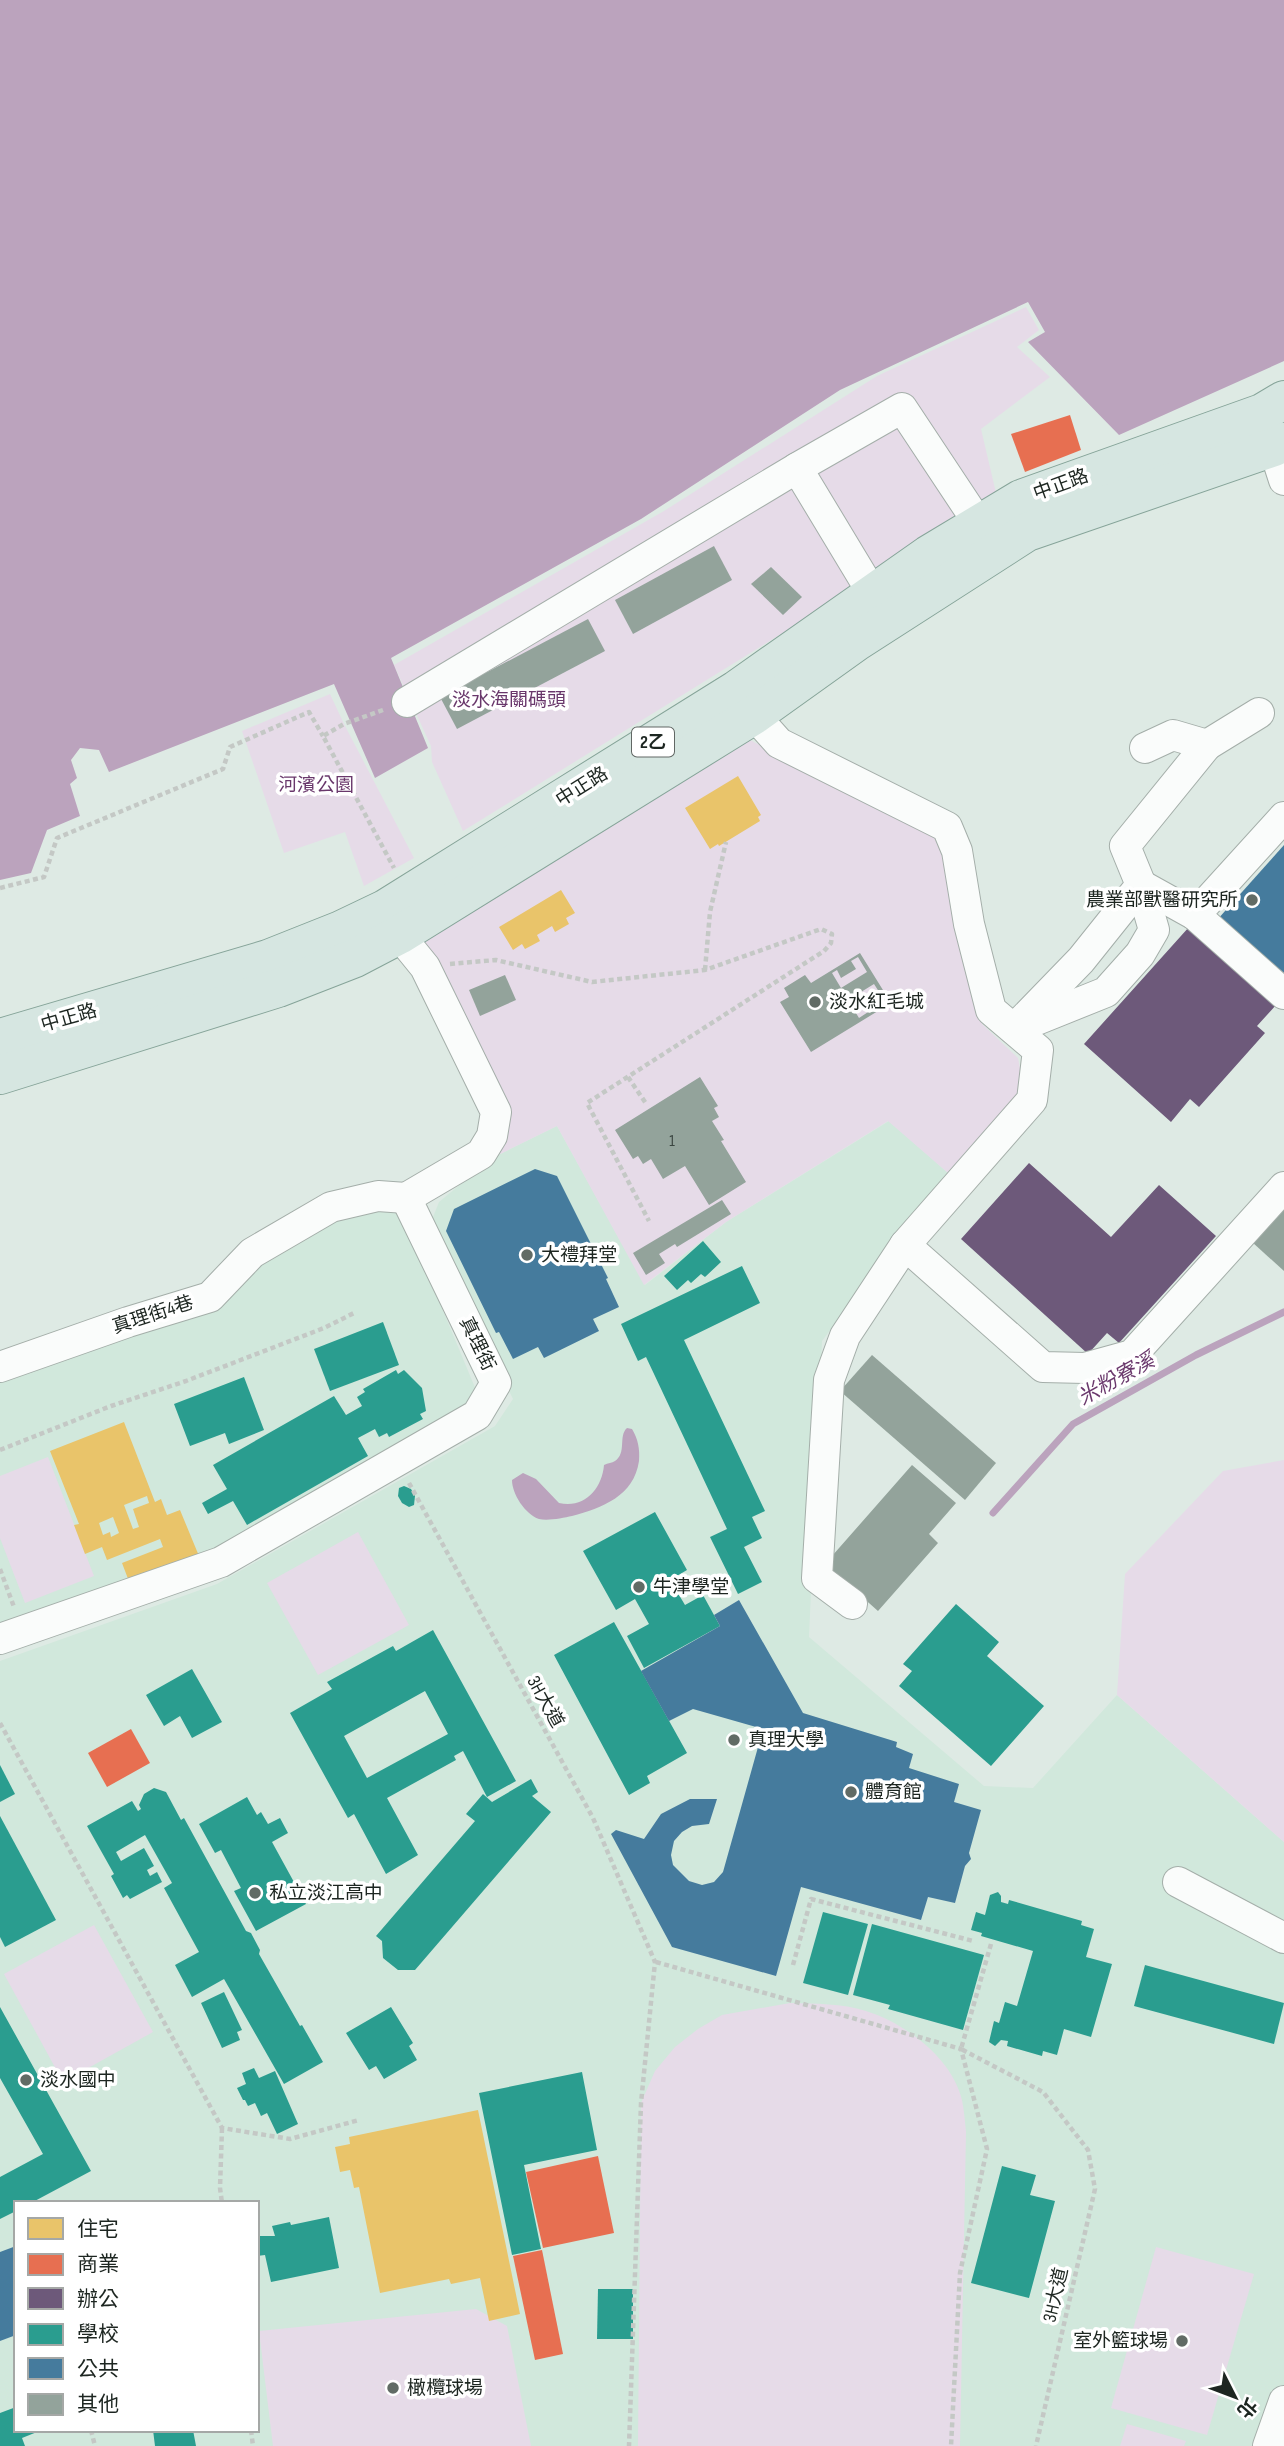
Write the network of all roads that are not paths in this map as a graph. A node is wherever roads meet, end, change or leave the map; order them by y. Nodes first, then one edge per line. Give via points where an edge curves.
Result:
1 (1278, 436) edge
2 (797, 468) junction
3 (971, 512) dead end
4 (873, 594) junction
5 (407, 702) road end
6 (1259, 713) dead end
7 (754, 715) junction
8 (1207, 745) junction
9 (1145, 748) dead end
10 (1284, 817) edge
11 (1141, 886) junction
12 (394, 906) junction
13 (1195, 915) junction
14 (1284, 993) edge
15 (1014, 1029) junction
16 (0, 1038) edge
17 (0, 1075) edge
18 (1284, 1187) edge
19 (406, 1198) junction
20 (905, 1245) junction
21 (0, 1367) edge
22 (852, 1604) dead end
23 (9, 1627) edge
24 (1178, 1882) dead end
25 (1284, 1938) edge
26 (1284, 2401) edge
27 (1268, 2446) edge

1 - 4 main road, 中正路 / 2乙 via 1021,499
1 - 7 main road, 中正路 / 2乙 via 1027,531
2 - 3 street via 902,408
2 - 4 street
2 - 5 street
4 - 12 main road, 中正路 / 2乙 via 736,690
6 - 8 street
7 - 12 main road, 中正路 / 2乙
7 - 15 street via 779,743 947,827 957,851 969,924 991,1010
8 - 9 street via 1173,735
8 - 11 street via 1125,846
10 - 13 street
11 - 13 street
11 - 15 street via 1081,960
11 - 15 street via 1154,930 1140,954 1106,992
12 - 16 main road, 中正路 / 2乙 via 268,959
12 - 17 main road, 中正路 / 2乙 via 355,958 278,988
12 - 19 street via 496,1112 492,1136 481,1154
13 - 14 street
15 - 20 street via 1038,1049 1032,1100
18 - 20 street via 1132,1355 1085,1368 1043,1367
19 - 21 street, 真理街4巷 via 378,1196 331,1207 252,1253 209,1297
19 - 23 street, 真理街 via 496,1383 477,1415 221,1562
20 - 22 street via 845,1336 829,1380 817,1578
24 - 25 street
26 - 27 street

